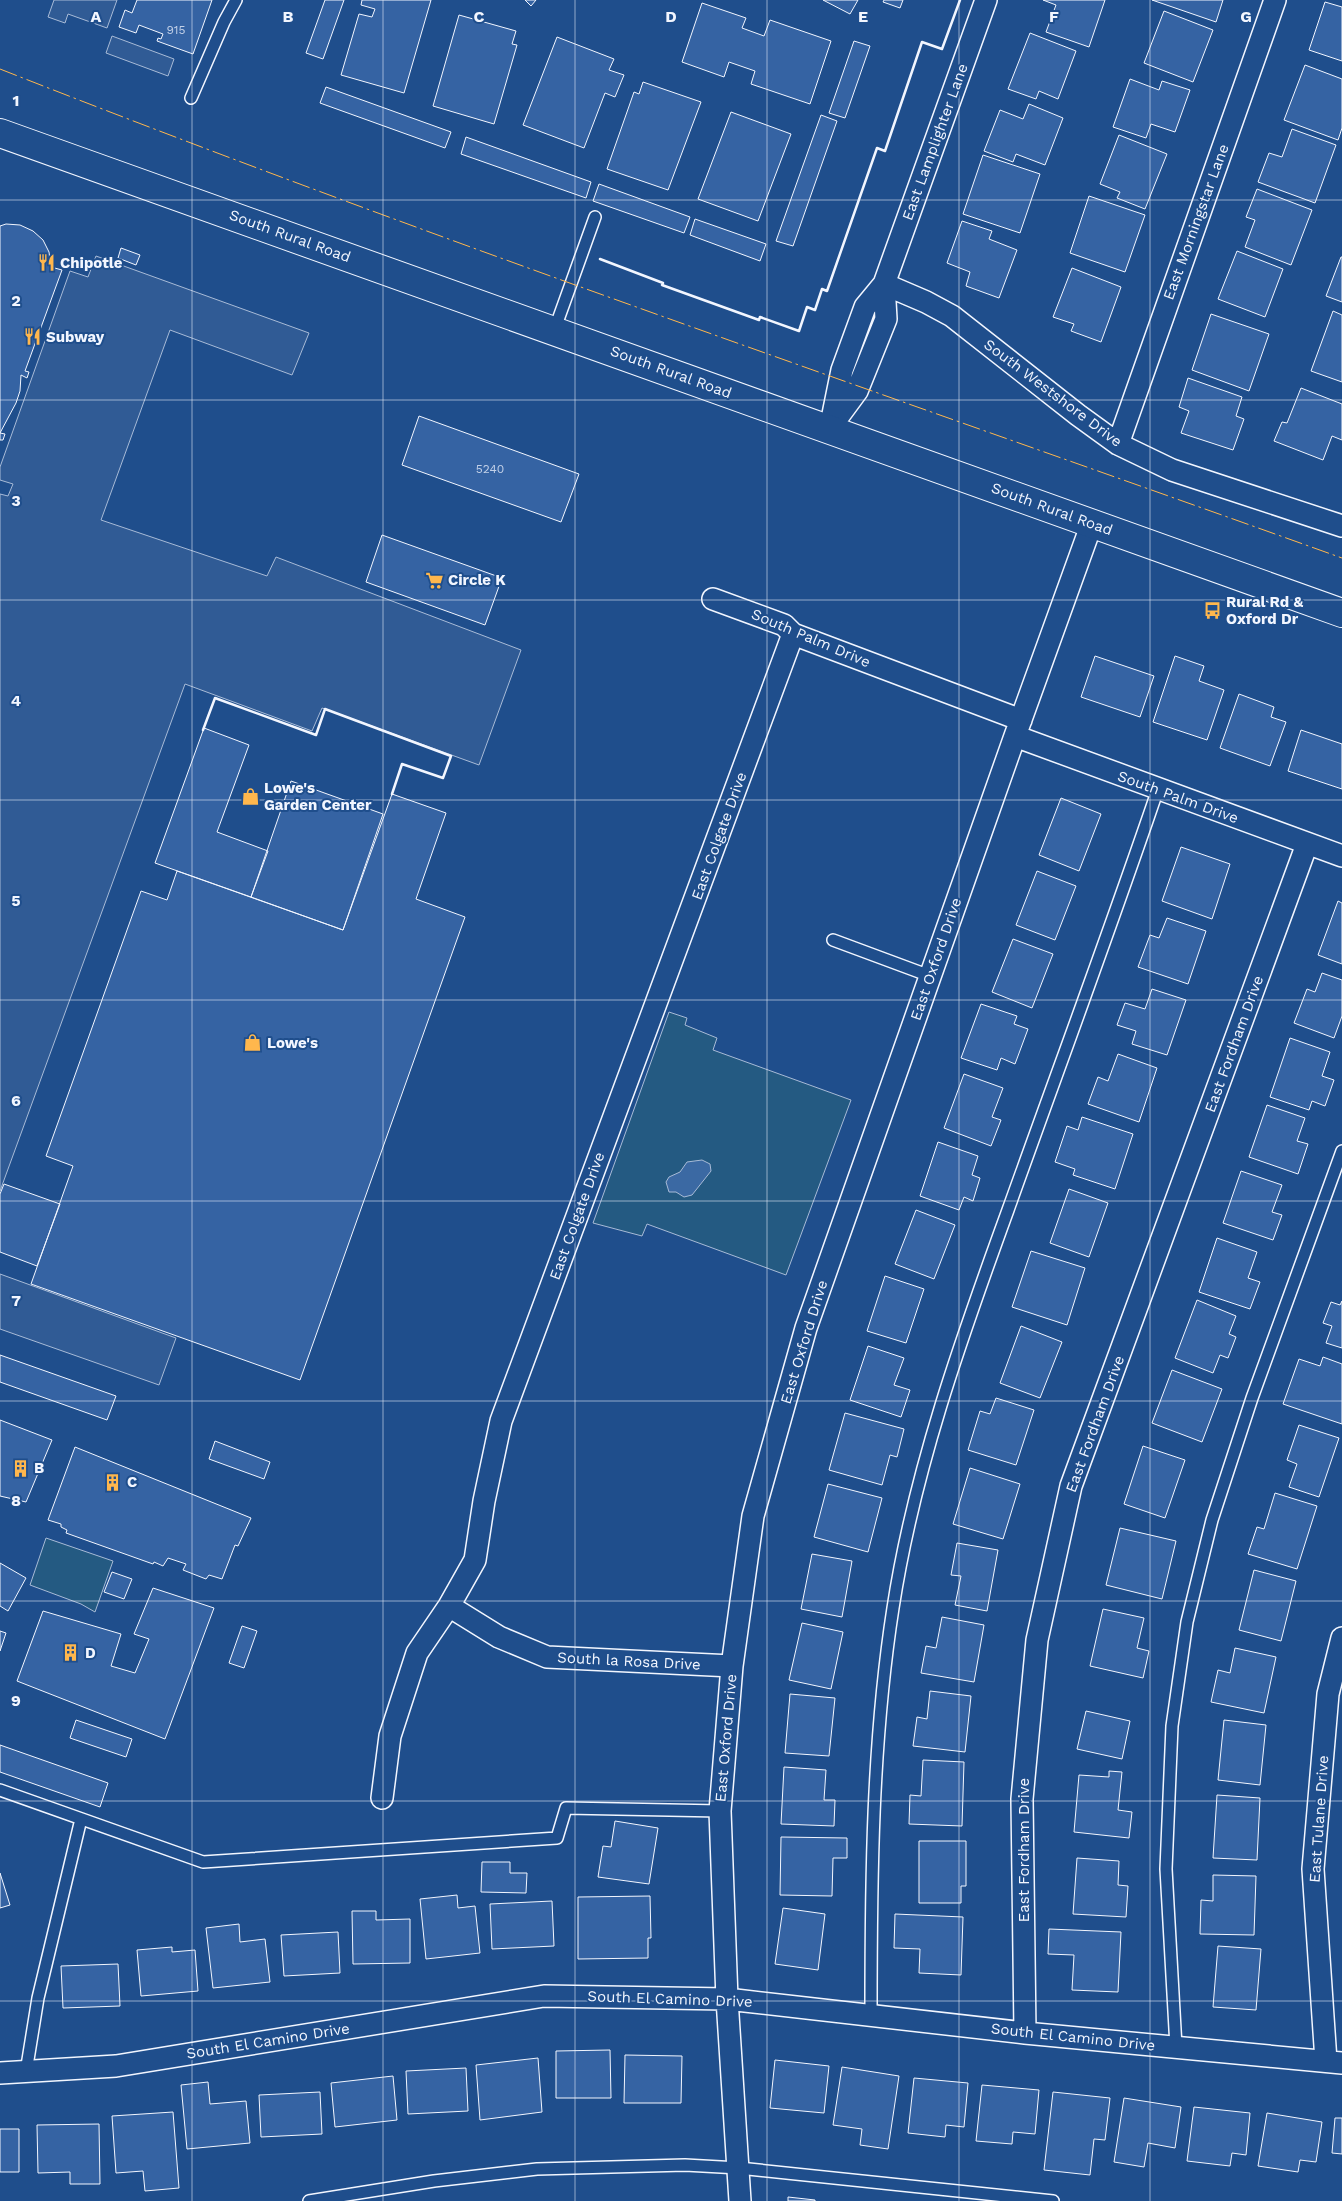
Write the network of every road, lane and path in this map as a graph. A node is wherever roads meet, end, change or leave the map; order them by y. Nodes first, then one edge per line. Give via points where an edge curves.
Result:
1 (236, 0) edge
2 (986, 0) edge
3 (1275, 0) edge
4 (191, 98) dead end
5 (0, 133) edge
6 (595, 217) dead end
7 (884, 284) junction
8 (554, 331) junction
9 (830, 429) junction
10 (1118, 444) junction
11 (1092, 523) junction
12 (1342, 526) edge
13 (714, 599) dead end
14 (1342, 612) edge
15 (794, 634) junction
16 (1018, 728) junction
17 (1158, 789) junction
18 (1308, 844) junction
19 (1342, 856) edge
20 (833, 940) dead end
21 (930, 976) junction
22 (1342, 1151) edge
23 (449, 1606) junction
24 (1342, 1638) edge
25 (732, 1666) junction
26 (0, 1790) edge
27 (382, 1798) dead end
28 (720, 1810) junction
29 (81, 1819) junction
30 (727, 1999) junction
31 (870, 2015) junction
32 (1025, 2033) junction
33 (1176, 2047) junction
34 (1334, 2062) edge
35 (26, 2072) junction
36 (0, 2073) edge
37 (739, 2168) junction
38 (309, 2201) edge
39 (740, 2201) edge
40 (1053, 2201) edge

1 - 4 lane
2 - 7 street, East Lamplighter Lane
3 - 10 street, East Morningstar Lane
5 - 8 main road, South Rural Road
6 - 8 lane
7 - 9 street, East Lamplighter Lane via 865,306 842,370
7 - 10 street, South Westshore Drive via 952,316
8 - 9 main road, South Rural Road
9 - 11 main road, South Rural Road
10 - 12 street, South Westshore Drive via 1172,470
11 - 14 main road, South Rural Road
11 - 16 street, East Oxford Drive
13 - 15 street, South Palm Drive via 784,625
15 - 16 street, South Palm Drive
15 - 23 street, East Colgate Drive via 501,1421 475,1560
16 - 17 street, South Palm Drive
16 - 21 street, East Oxford Drive
17 - 18 street, South Palm Drive
17 - 31 lane via 946,1386 914,1504 893,1606 880,1712 873,1820
18 - 19 street, South Palm Drive
18 - 32 street, East Fordham Drive via 1071,1486 1037,1640 1022,1799
20 - 21 lane
21 - 25 street, East Oxford Drive via 806,1328 753,1516
22 - 33 lane via 1252,1398 1212,1520 1187,1622 1172,1726 1166,1870
23 - 25 street, South la Rosa Drive via 499,1637 547,1657
23 - 27 street, East Colgate Drive via 417,1653 390,1736
24 - 34 street, East Tulane Drive via 1328,1694 1312,1869
25 - 28 street, East Oxford Drive
26 - 29 lane
28 - 29 lane via 566,1808 557,1838 203,1862
28 - 30 street, East Oxford Drive
29 - 35 lane via 38,1998
30 - 31 street, South El Camino Drive
30 - 35 street, South El Camino Drive via 544,1996 116,2066
30 - 37 street, East Oxford Drive
31 - 32 street, South El Camino Drive
32 - 33 street, South El Camino Drive
33 - 34 street, South El Camino Drive
35 - 36 street, South El Camino Drive
37 - 38 lane via 686,2165 537,2169
37 - 39 street, East Oxford Drive
37 - 40 lane

